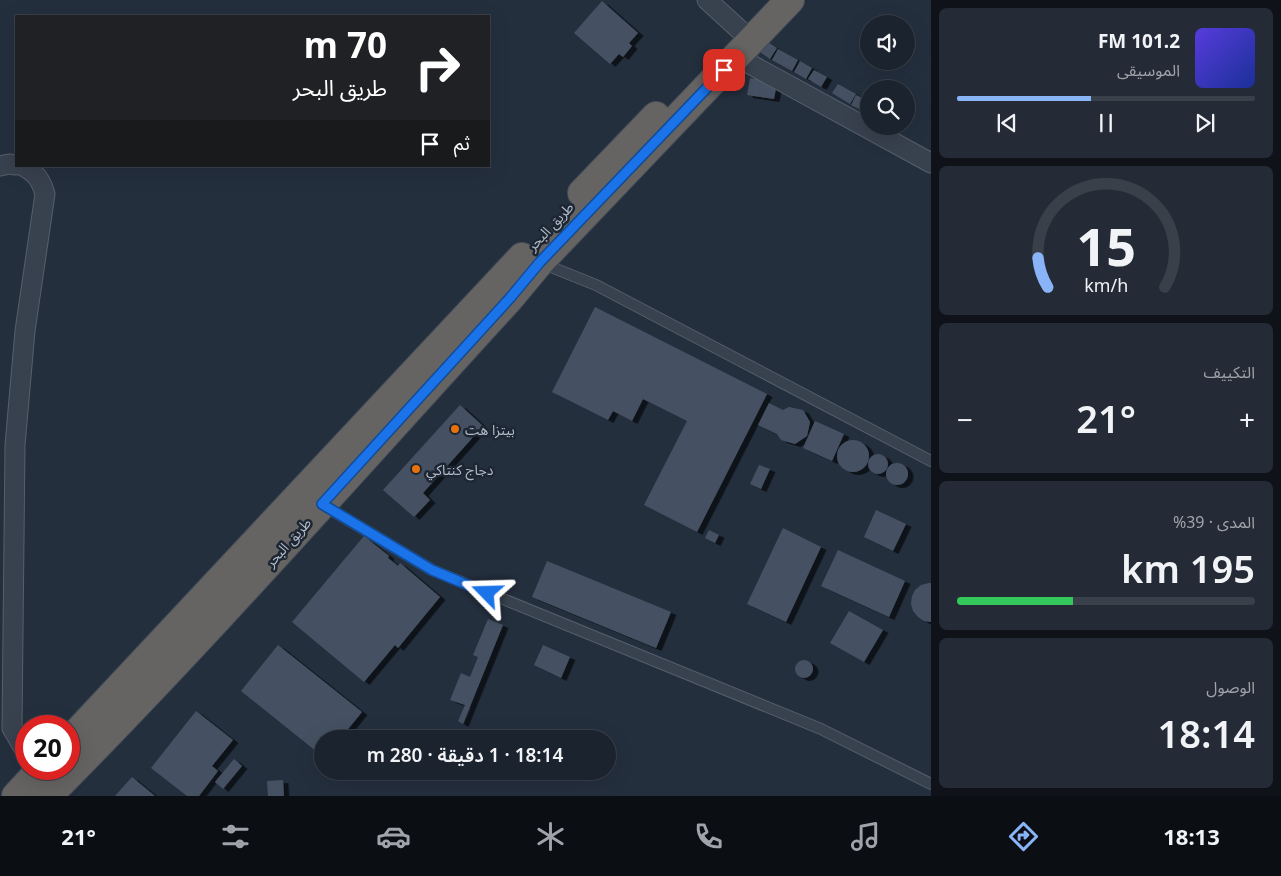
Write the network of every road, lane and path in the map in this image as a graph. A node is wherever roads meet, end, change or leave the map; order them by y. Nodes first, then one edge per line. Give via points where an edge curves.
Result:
1 (707, 0) edge
2 (769, 0) edge
3 (790, 0) edge
4 (739, 44) junction
5 (931, 163) edge
6 (15, 165) edge
7 (0, 166) edge
8 (25, 167) edge
9 (540, 262) junction
10 (8, 456) edge
11 (931, 461) edge
12 (314, 496) junction
13 (110, 716) junction
14 (6, 729) edge
15 (80, 734) edge
16 (15, 740) edge
17 (27, 780) edge
18 (931, 784) edge
19 (18, 796) edge
20 (48, 796) edge

1 - 4 street
2 - 4 highway, طريق البحر
3 - 4 highway, طريق البحر
4 - 5 street
4 - 9 highway, طريق البحر
4 - 12 highway, طريق البحر via 621,151
6 - 7 street
8 - 10 street via 41,182 45,194
9 - 11 lane via 596,285
9 - 12 highway, طريق البحر via 510,298
10 - 14 street
12 - 13 highway, طريق البحر
12 - 18 lane via 432,570 821,728
13 - 15 highway, طريق البحر
13 - 20 highway, طريق البحر
14 - 16 street
17 - 19 highway

